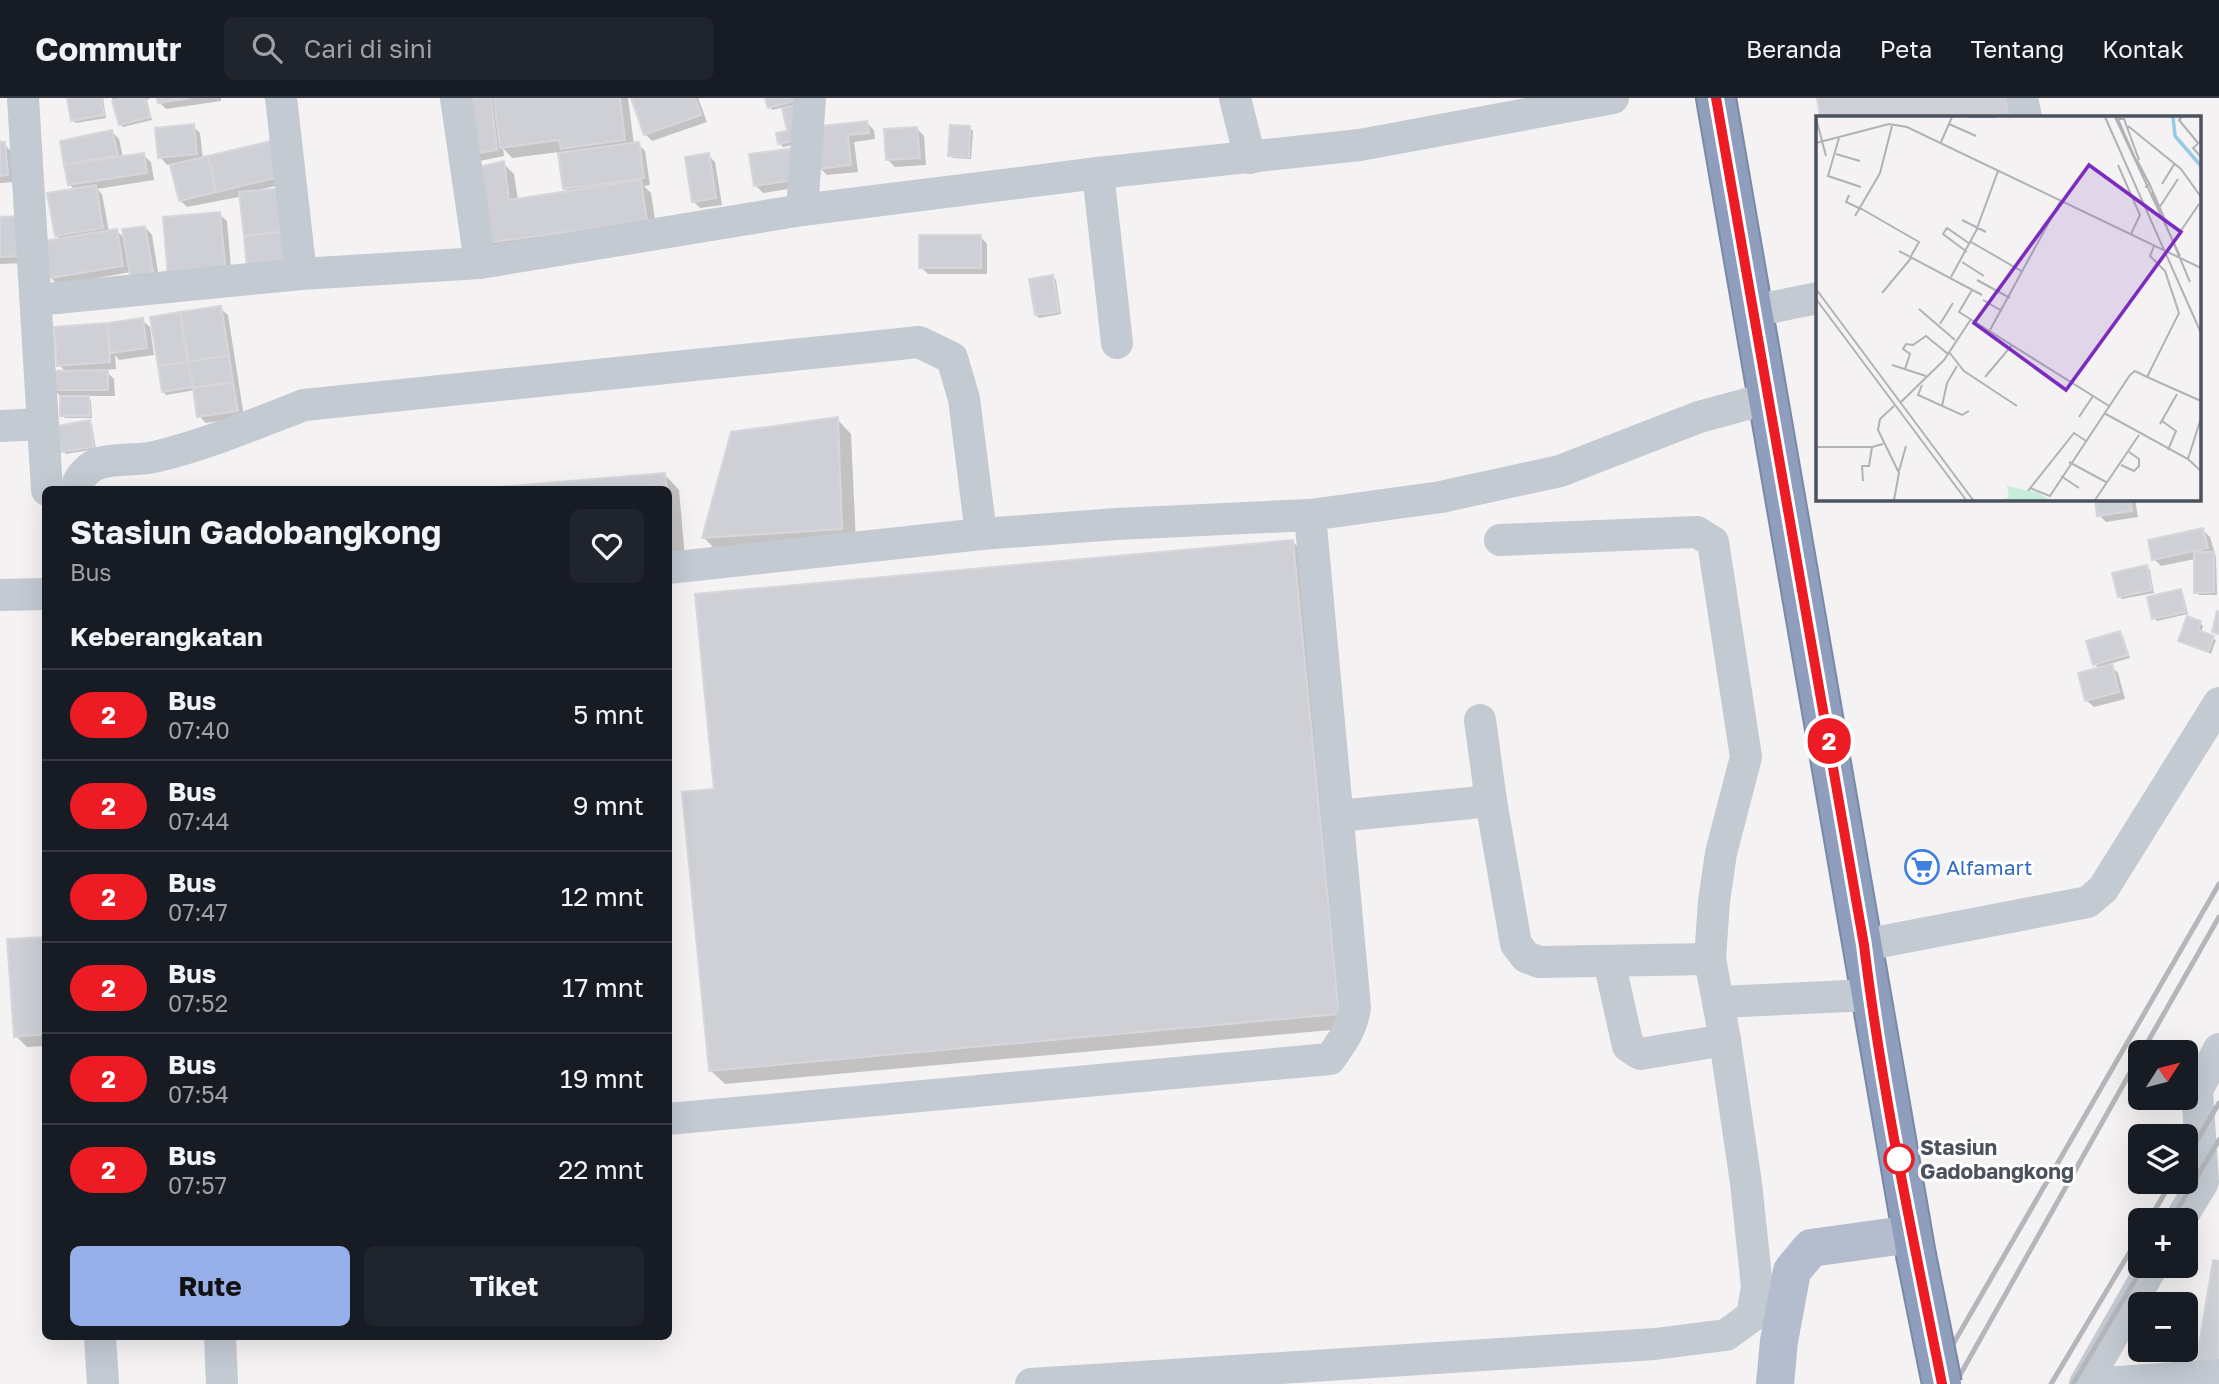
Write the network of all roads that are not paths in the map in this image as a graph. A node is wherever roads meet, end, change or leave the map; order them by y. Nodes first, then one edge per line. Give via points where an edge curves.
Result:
1 (23, 98) edge
2 (281, 98) edge
3 (456, 98) edge
4 (810, 98) edge
5 (1235, 98) edge
6 (1613, 98) edge
7 (1716, 98) edge
8 (2022, 98) edge
9 (2026, 116) edge
10 (1250, 158) junction
11 (1098, 173) junction
12 (802, 210) junction
13 (481, 263) junction
14 (301, 274) junction
15 (1816, 298) edge
16 (36, 300) junction
17 (1753, 311) junction
18 (1117, 342) dead end
19 (1769, 398) junction
20 (42, 424) junction
21 (0, 426) edge
22 (47, 486) edge
23 (76, 486) edge
24 (1310, 515) junction
25 (981, 534) junction
26 (1500, 540) dead end
27 (672, 568) edge
28 (42, 594) edge
29 (0, 595) edge
30 (2219, 703) edge
31 (1480, 720) dead end
32 (1491, 801) junction
33 (1338, 816) junction
34 (1864, 945) junction
35 (1710, 959) junction
36 (1609, 961) junction
37 (1870, 995) junction
38 (1718, 1002) junction
39 (1725, 1040) junction
40 (2219, 1049) edge
41 (672, 1119) edge
42 (2211, 1169) edge
43 (2187, 1208) edge
44 (1914, 1244) junction
45 (2146, 1278) edge
46 (100, 1340) edge
47 (220, 1340) edge
48 (2219, 1375) edge
49 (103, 1384) edge
50 (222, 1384) edge
51 (1031, 1384) edge
52 (1775, 1384) edge
53 (1942, 1384) edge
54 (2085, 1384) edge
55 (2091, 1384) edge

1 - 16 street
2 - 14 street
3 - 13 street
4 - 12 street
5 - 10 street
6 - 10 street via 1360,145
7 - 17 highway
8 - 9 street
10 - 11 street
11 - 12 street
11 - 18 street
12 - 13 street
13 - 14 street
14 - 16 street
15 - 17 street
16 - 20 street
17 - 19 highway
19 - 24 street via 1699,417 1560,471 1441,497
19 - 34 highway
20 - 21 street
20 - 22 street
23 - 25 street via 98,463 153,457 304,405 919,342 952,358 964,399
24 - 25 street
24 - 33 street
25 - 27 street
26 - 35 street via 1697,532 1713,542 1746,757 1721,853
28 - 29 street
30 - 34 street via 2094,899
31 - 32 street
32 - 33 street
32 - 36 street via 1516,944 1526,957 1539,962
33 - 41 street via 1355,1007 1353,1023 1329,1059
34 - 37 highway
35 - 36 street
35 - 38 street
36 - 39 street via 1628,1046 1640,1054
37 - 38 street
37 - 44 highway
38 - 39 street
39 - 51 street via 1757,1287 1752,1316 1726,1335 1655,1344
40 - 42 street via 2197,1090
42 - 43 street
44 - 52 main road via 1811,1248 1792,1271
44 - 53 highway, bridge
45 - 54 street
46 - 49 street
47 - 50 street
48 - 55 street

